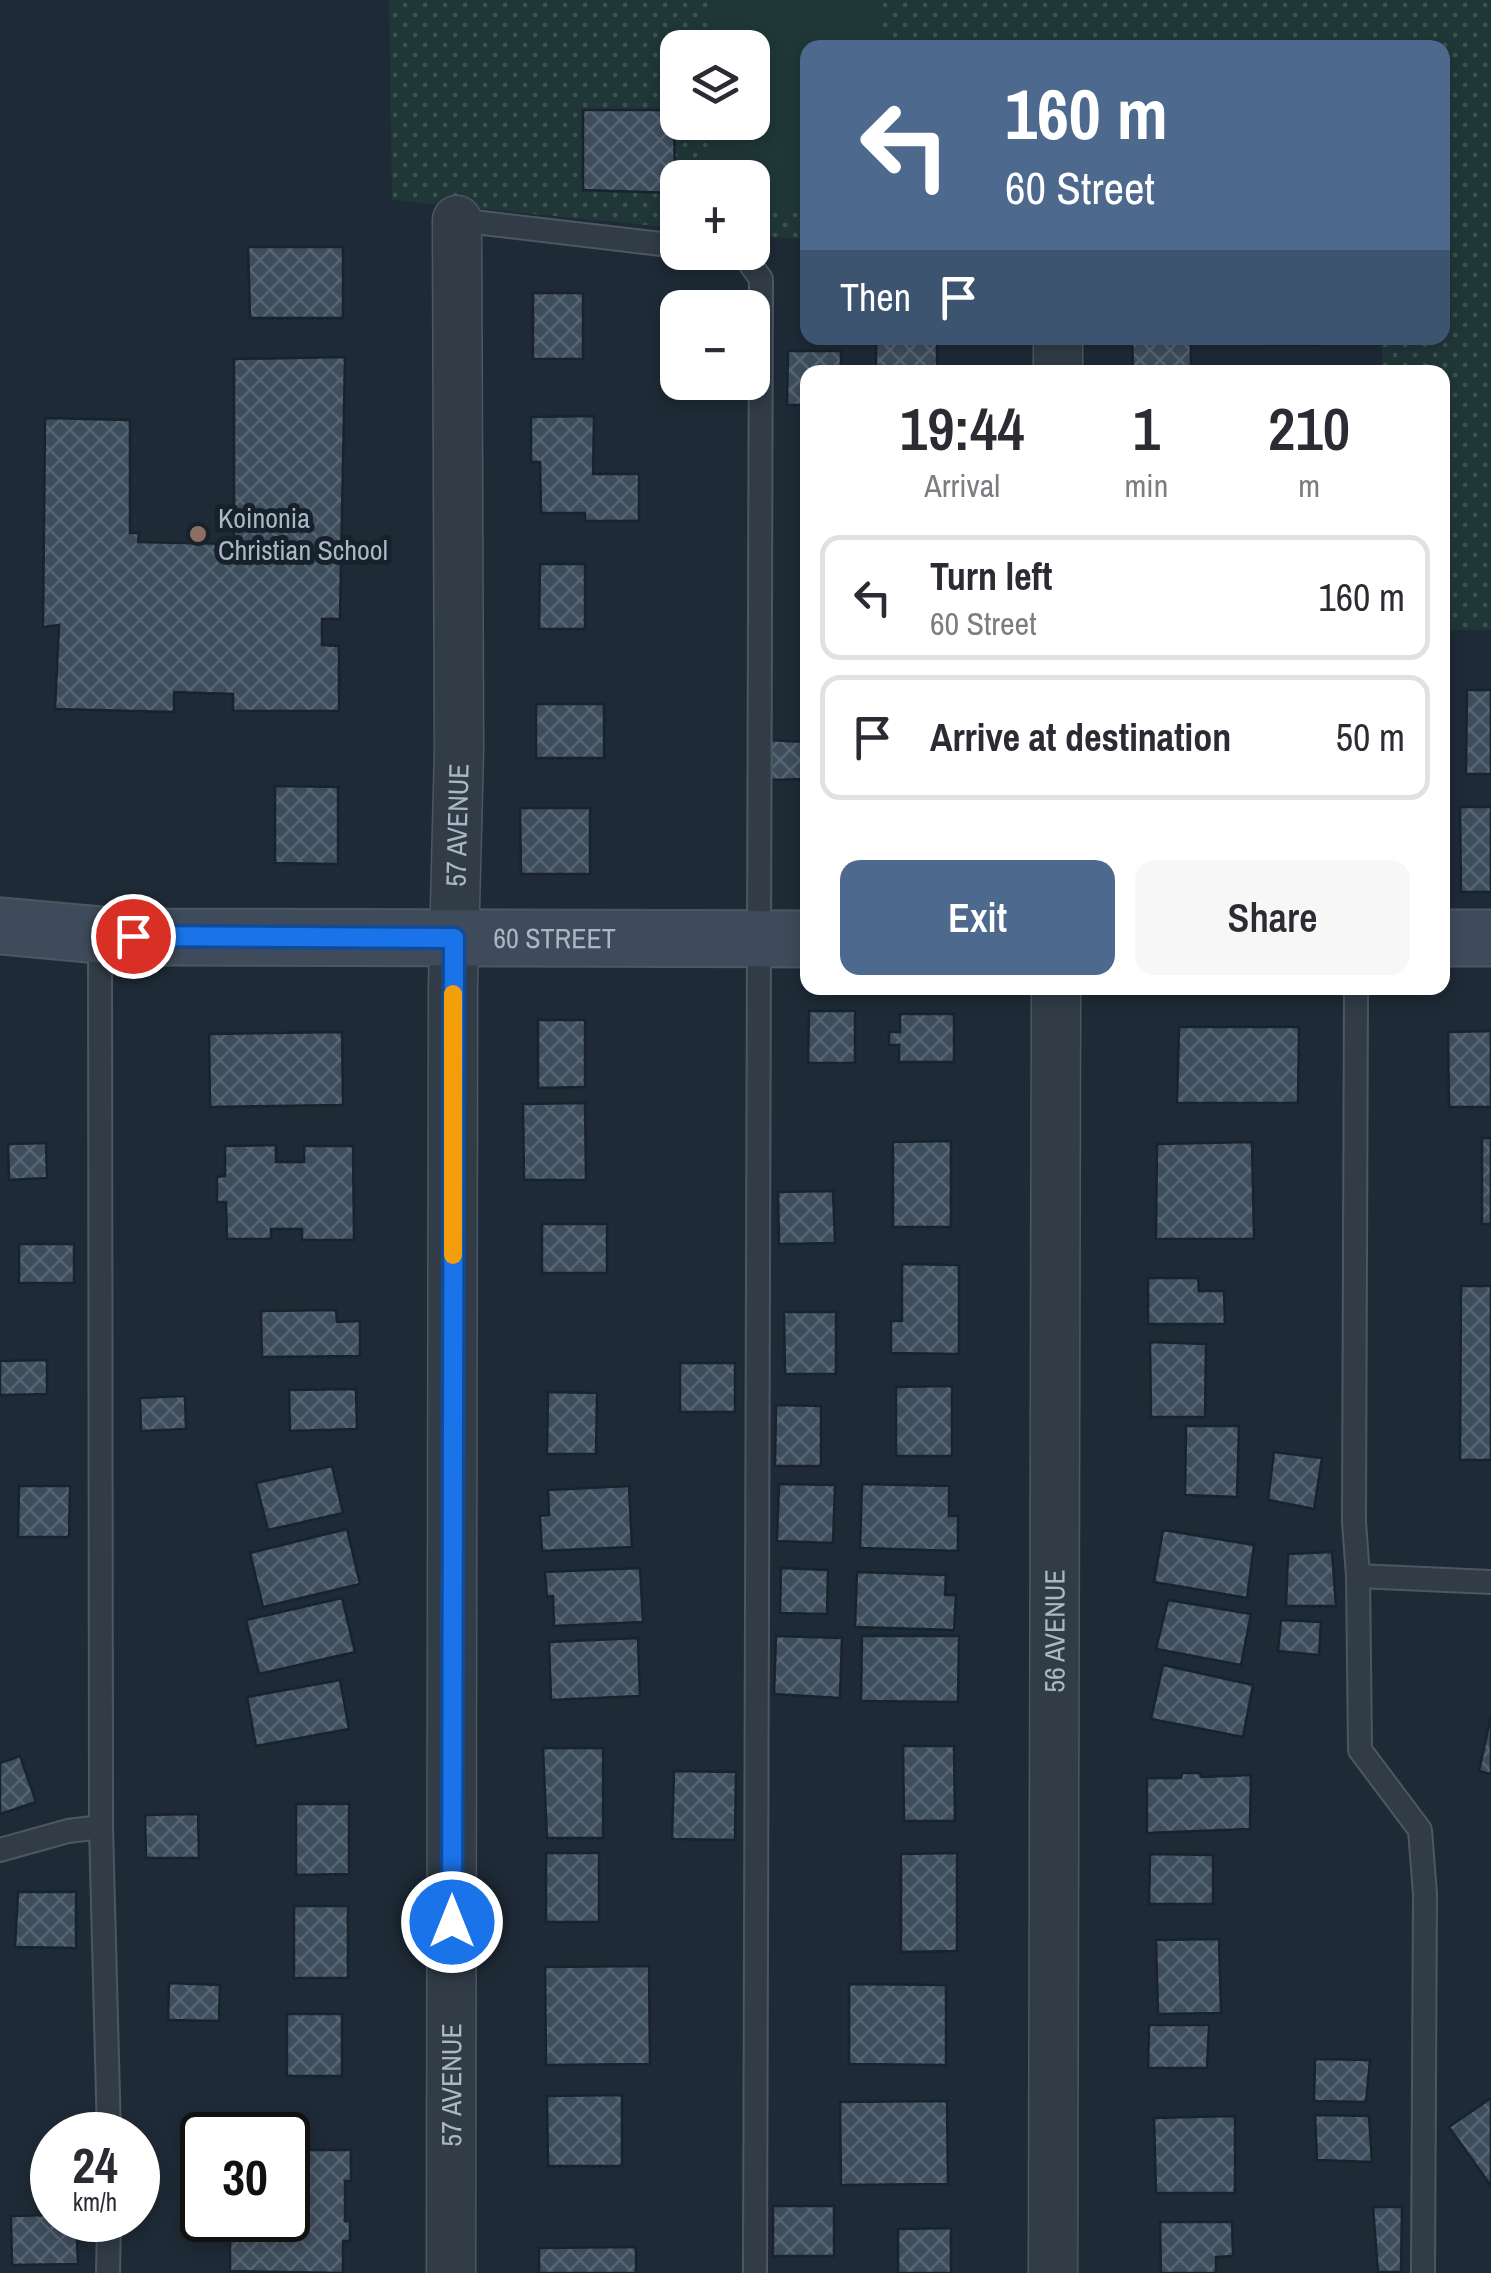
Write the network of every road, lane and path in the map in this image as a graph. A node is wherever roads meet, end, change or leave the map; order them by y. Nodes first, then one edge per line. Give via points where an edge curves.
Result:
1 (457, 220) joint
2 (660, 244) edge
3 (754, 270) edge
4 (0, 926) edge
5 (100, 935) junction
6 (454, 938) junction
7 (784, 938) edge
8 (1450, 938) edge
9 (1491, 938) edge
10 (1056, 995) edge
11 (1356, 995) edge
12 (1358, 1576) junction
13 (1491, 1582) edge
14 (101, 1828) junction
15 (0, 1850) edge
16 (109, 2112) edge
17 (109, 2242) edge
18 (108, 2273) edge
19 (451, 2273) edge
20 (755, 2273) edge
21 (1053, 2273) edge
22 (1423, 2273) edge

1 - 2 lane
1 - 6 street, 57 AVENUE
3 - 7 lane via 760,278
4 - 5 main road, 60 STREET
5 - 6 main road, 60 STREET
5 - 14 lane
6 - 7 main road, 60 STREET
6 - 19 street, 57 AVENUE
7 - 20 lane
8 - 9 main road
10 - 21 street, 56 AVENUE
11 - 12 lane
12 - 13 lane
12 - 22 lane via 1360,1750 1420,1830
14 - 15 lane
14 - 16 lane
17 - 18 lane

